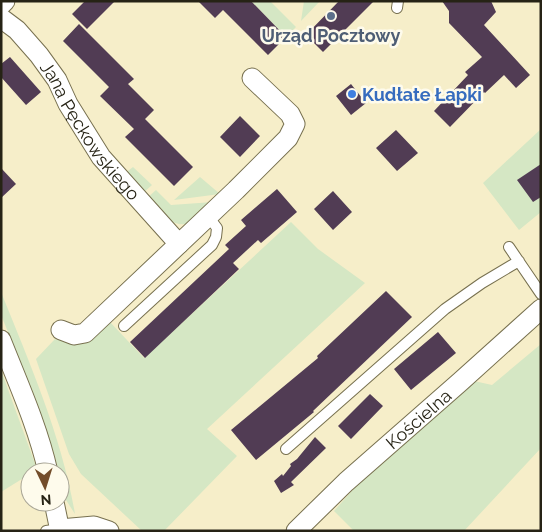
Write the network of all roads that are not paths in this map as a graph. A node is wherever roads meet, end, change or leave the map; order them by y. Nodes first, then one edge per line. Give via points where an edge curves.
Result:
1 (5, 1) edge
2 (1, 5) edge
3 (1, 18) edge
4 (252, 78) dead end
5 (208, 216) junction
6 (179, 244) junction
7 (508, 248) dead end
8 (519, 261) junction
9 (541, 294) edge
10 (541, 309) edge
11 (124, 326) dead end
12 (61, 330) dead end
13 (1, 340) edge
14 (286, 449) dead end
15 (46, 462) edge
16 (54, 512) edge
17 (55, 530) edge
18 (109, 531) edge
19 (296, 531) edge

1 - 2 street
3 - 6 street, Jana Pęckowskiego via 17,30 57,80 101,157
4 - 5 street via 290,114 295,124 288,138
5 - 6 street
5 - 11 lane via 217,228 212,245
6 - 12 street via 84,333 74,335
7 - 8 lane
8 - 9 lane
8 - 14 lane via 445,309
10 - 19 street, Kościelna via 346,482
13 - 15 street
16 - 17 street
17 - 18 street via 94,526

